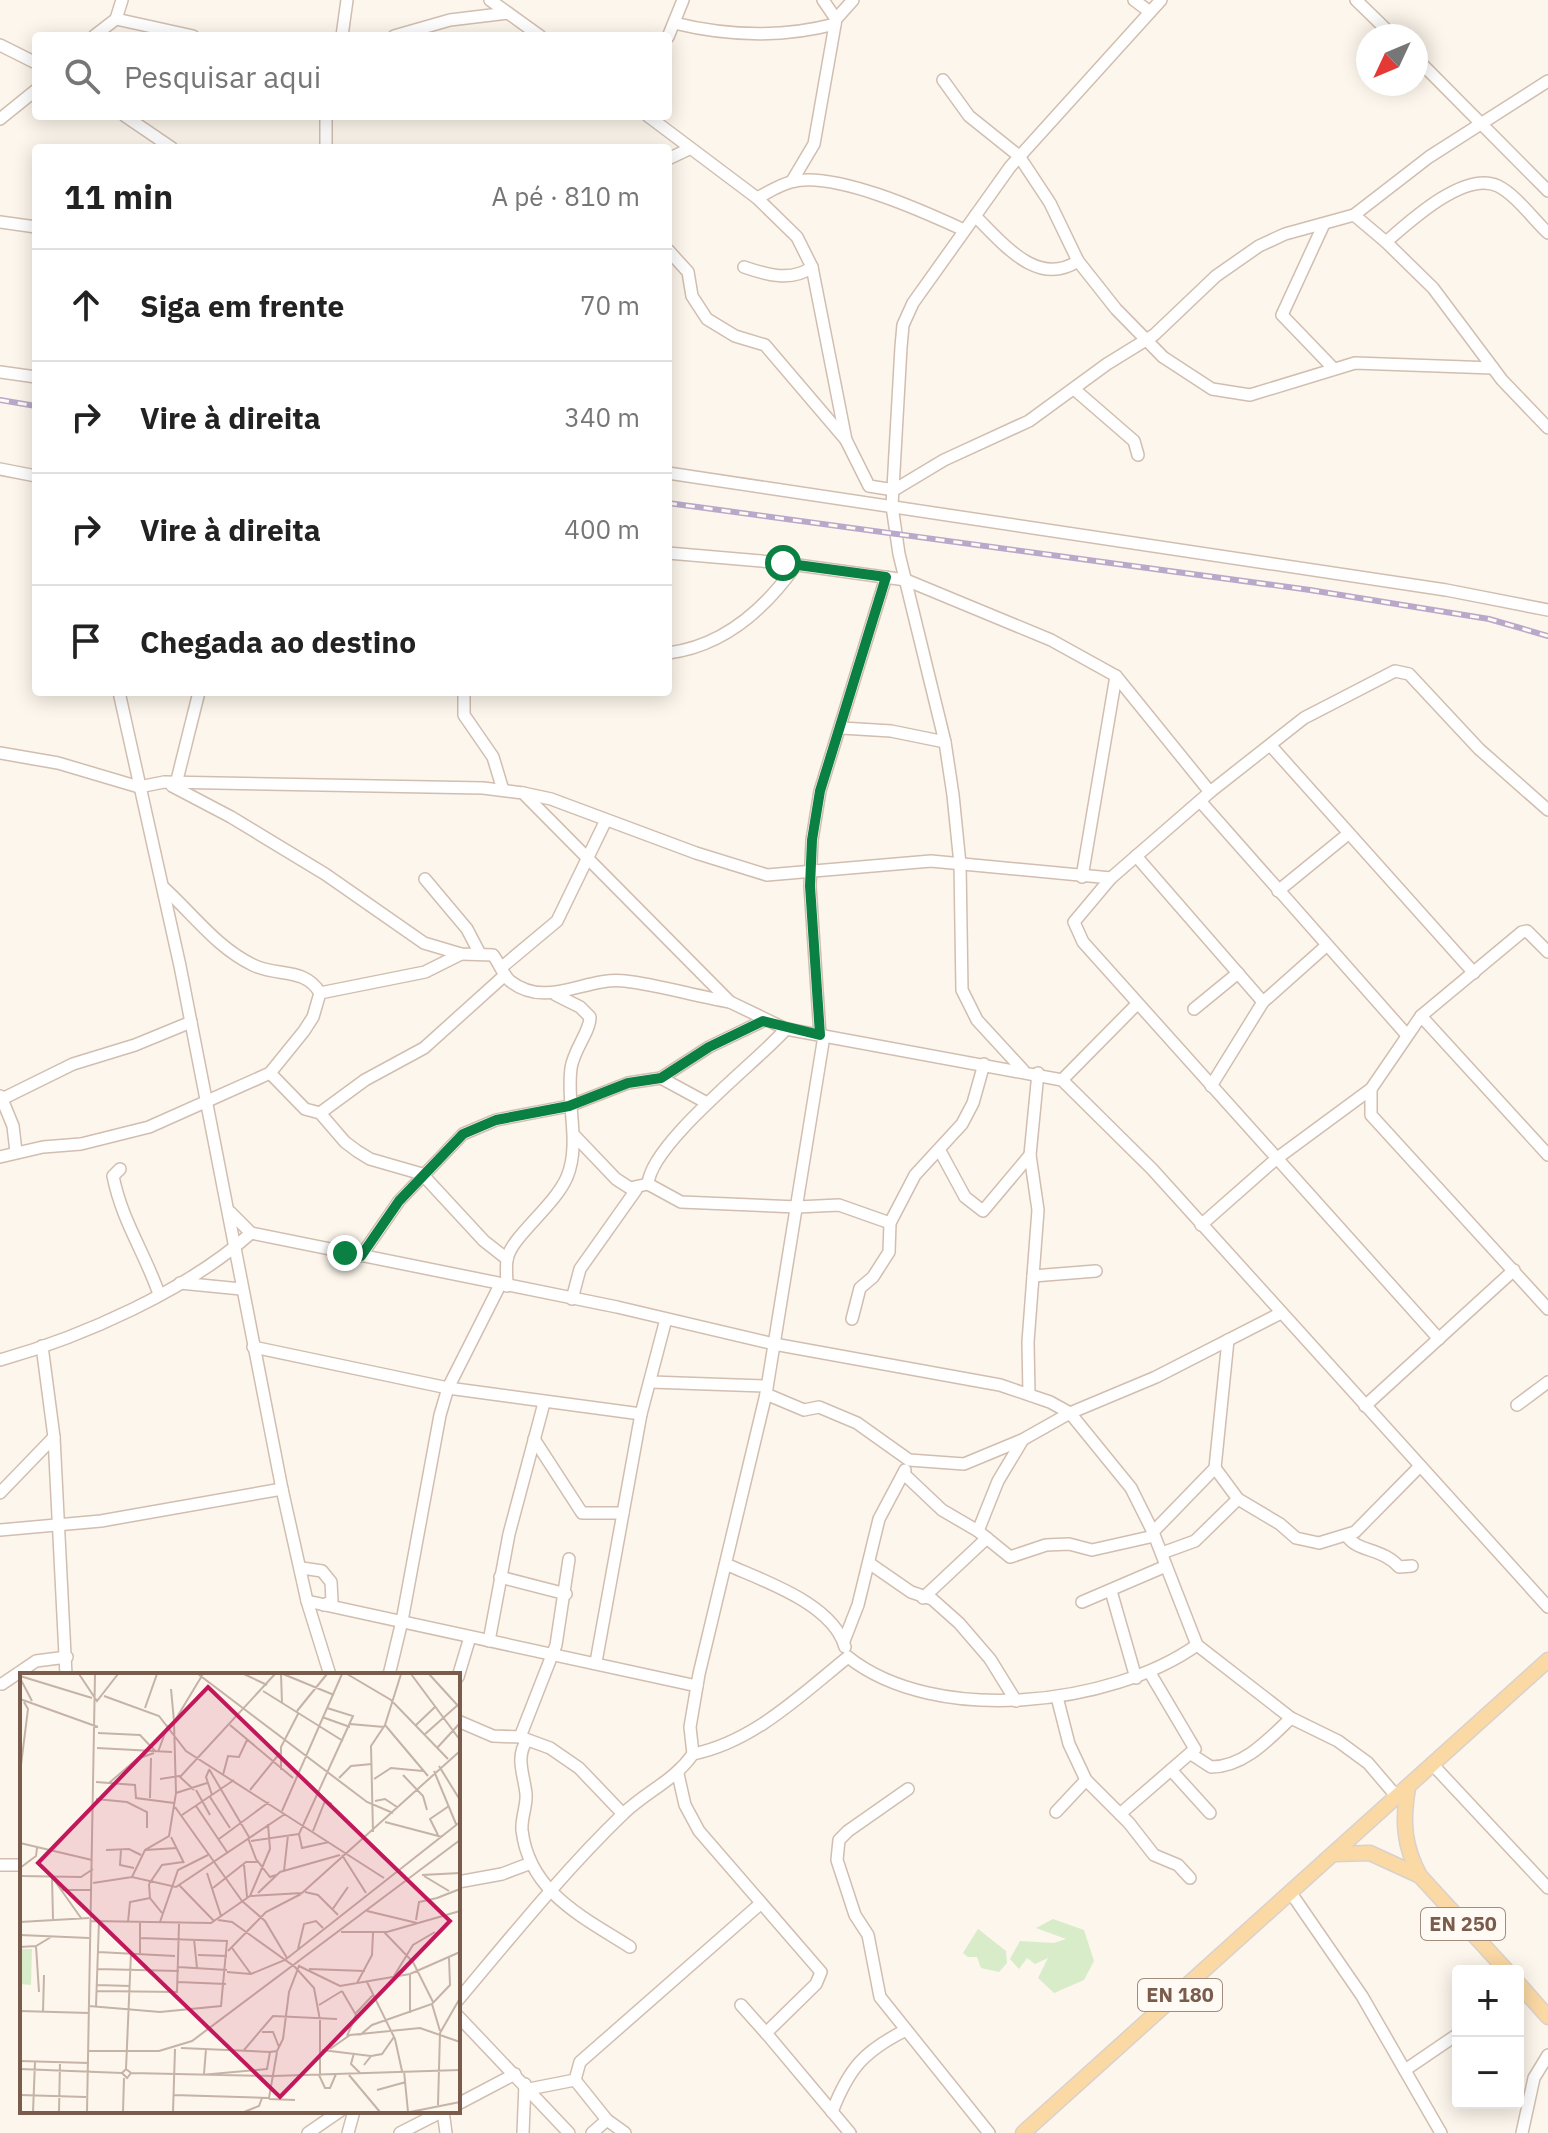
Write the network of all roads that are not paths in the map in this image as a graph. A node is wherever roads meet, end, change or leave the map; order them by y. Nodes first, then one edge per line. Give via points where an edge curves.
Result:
1 (122, 0) edge
2 (347, 0) edge
3 (490, 0) edge
4 (683, 0) edge
5 (823, 0) edge
6 (853, 0) edge
7 (1134, 0) edge
8 (1161, 0) edge
9 (1356, 0) edge
10 (1150, 12) junction
11 (508, 13) junction
12 (116, 19) junction
13 (835, 22) junction
14 (674, 23) junction
15 (1381, 24) edge
16 (99, 32) edge
17 (175, 32) edge
18 (343, 32) edge
19 (408, 32) edge
20 (534, 32) edge
21 (670, 32) edge
22 (0, 45) edge
23 (32, 61) edge
24 (1428, 70) edge
25 (943, 80) dead end
26 (1548, 81) edge
27 (32, 93) edge
28 (0, 119) edge
29 (134, 120) edge
30 (326, 120) edge
31 (653, 120) edge
32 (1484, 124) junction
33 (154, 136) junction
34 (150, 144) edge
35 (166, 144) edge
36 (326, 144) edge
37 (689, 149) junction
38 (1019, 156) junction
39 (672, 157) edge
40 (792, 181) junction
41 (1548, 191) edge
42 (757, 198) junction
43 (1354, 215) junction
44 (975, 216) junction
45 (0, 222) edge
46 (32, 226) edge
47 (1323, 226) junction
48 (964, 230) junction
49 (1548, 233) edge
50 (1386, 242) junction
51 (672, 254) edge
52 (1078, 261) junction
53 (744, 267) dead end
54 (812, 267) junction
55 (1144, 341) junction
56 (1333, 368) junction
57 (1493, 368) junction
58 (0, 372) edge
59 (32, 376) edge
60 (1074, 389) junction
61 (1548, 428) edge
62 (846, 440) junction
63 (1138, 455) dead end
64 (0, 469) edge
65 (672, 474) edge
66 (32, 475) edge
67 (894, 490) junction
68 (892, 506) junction
69 (672, 553) edge
70 (796, 565) junction
71 (886, 577) junction
72 (906, 580) junction
73 (1548, 610) edge
74 (672, 652) edge
75 (1116, 676) junction
76 (120, 696) edge
77 (198, 696) edge
78 (464, 696) edge
79 (842, 728) junction
80 (945, 742) junction
81 (1271, 746) junction
82 (0, 753) edge
83 (170, 783) junction
84 (139, 787) junction
85 (503, 790) junction
86 (1210, 792) junction
87 (523, 793) junction
88 (1200, 801) junction
89 (1548, 810) edge
90 (606, 820) junction
91 (1348, 834) junction
92 (1136, 856) junction
93 (585, 858) junction
94 (960, 864) junction
95 (810, 872) junction
96 (1082, 877) junction
97 (1111, 878) junction
98 (425, 879) dead end
99 (163, 886) junction
100 (1278, 891) junction
101 (1326, 946) junction
102 (479, 952) junction
103 (1548, 952) edge
104 (461, 954) junction
105 (503, 971) junction
106 (1238, 973) junction
107 (1474, 973) junction
108 (320, 993) junction
109 (556, 995) junction
110 (730, 1002) junction
111 (1263, 1002) junction
112 (1137, 1004) junction
113 (1194, 1009) dead end
114 (1421, 1016) junction
115 (763, 1021) junction
116 (191, 1022) junction
117 (786, 1029) junction
118 (1406, 1034) junction
119 (822, 1036) junction
120 (984, 1064) junction
121 (1023, 1071) junction
122 (270, 1073) junction
123 (1038, 1073) junction
124 (661, 1078) junction
125 (1062, 1080) junction
126 (1211, 1086) junction
127 (1371, 1089) junction
128 (1, 1098) edge
129 (206, 1102) junction
130 (707, 1103) junction
131 (569, 1106) junction
132 (320, 1113) junction
133 (574, 1135) junction
134 (940, 1151) junction
135 (16, 1152) junction
136 (1030, 1155) junction
137 (1548, 1155) edge
138 (0, 1157) edge
139 (1276, 1159) junction
140 (120, 1169) dead end
141 (422, 1174) junction
142 (642, 1187) junction
143 (797, 1207) junction
144 (230, 1212) junction
145 (890, 1223) junction
146 (1201, 1225) junction
147 (251, 1233) junction
148 (234, 1249) junction
149 (361, 1256) junction
150 (507, 1259) junction
151 (1514, 1270) junction
152 (1096, 1271) dead end
153 (1033, 1276) junction
154 (179, 1283) junction
155 (504, 1286) junction
156 (241, 1289) junction
157 (159, 1294) junction
158 (572, 1299) junction
159 (1548, 1309) edge
160 (1281, 1313) junction
161 (666, 1319) junction
162 (852, 1319) dead end
163 (1439, 1339) junction
164 (1228, 1340) junction
165 (774, 1344) junction
166 (42, 1346) junction
167 (253, 1347) junction
168 (0, 1360) edge
169 (651, 1382) junction
170 (1548, 1382) edge
171 (448, 1388) junction
172 (766, 1390) junction
173 (1029, 1394) junction
174 (544, 1403) junction
175 (1517, 1405) dead end
176 (1365, 1406) junction
177 (1070, 1413) junction
178 (641, 1414) junction
179 (54, 1437) junction
180 (534, 1439) junction
181 (1022, 1440) junction
182 (909, 1460) junction
183 (1420, 1466) junction
184 (1215, 1468) junction
185 (904, 1474) junction
186 (282, 1489) junction
187 (0, 1493) edge
188 (1238, 1499) junction
189 (623, 1513) junction
190 (58, 1525) junction
191 (0, 1530) edge
192 (982, 1534) junction
193 (1154, 1534) junction
194 (1347, 1536) junction
195 (1162, 1553) junction
196 (569, 1559) dead end
197 (869, 1563) junction
198 (728, 1565) junction
199 (1166, 1566) junction
200 (1412, 1566) dead end
201 (302, 1568) junction
202 (500, 1577) junction
203 (1111, 1591) junction
204 (566, 1594) junction
205 (923, 1598) junction
206 (307, 1601) junction
207 (1082, 1602) dead end
208 (1546, 1602) edge
209 (324, 1605) junction
210 (402, 1621) junction
211 (470, 1637) junction
212 (489, 1641) junction
213 (844, 1641) junction
214 (1197, 1645) junction
215 (551, 1656) junction
216 (67, 1657) junction
217 (848, 1657) junction
218 (1548, 1660) edge
219 (596, 1662) junction
220 (66, 1673) edge
221 (329, 1673) edge
222 (389, 1673) edge
223 (459, 1673) edge
224 (1150, 1673) junction
225 (1136, 1678) junction
226 (2, 1684) dead end
227 (697, 1686) junction
228 (1057, 1697) junction
229 (1016, 1701) junction
230 (1291, 1718) junction
231 (460, 1722) edge
232 (523, 1739) junction
233 (693, 1754) junction
234 (1191, 1754) junction
235 (1433, 1765) junction
236 (1171, 1770) junction
237 (678, 1774) junction
238 (1086, 1780) junction
239 (908, 1789) dead end
240 (1402, 1792) junction
241 (1056, 1812) dead end
242 (1210, 1813) dead end
243 (623, 1814) junction
244 (1120, 1814) junction
245 (1334, 1854) junction
246 (531, 1863) junction
247 (1420, 1876) junction
248 (1190, 1878) dead end
249 (460, 1882) edge
250 (1548, 1888) edge
251 (1291, 1893) junction
252 (550, 1894) junction
253 (759, 1905) junction
254 (630, 1947) dead end
255 (1502, 1965) edge
256 (1524, 1992) edge
257 (460, 1998) edge
258 (741, 2005) dead end
259 (1547, 2013) edge
260 (460, 2018) edge
261 (906, 2030) junction
262 (766, 2033) junction
263 (1454, 2037) edge
264 (1548, 2055) edge
265 (1405, 2070) junction
266 (515, 2074) junction
267 (575, 2080) junction
268 (527, 2086) junction
269 (460, 2103) edge
270 (832, 2112) junction
271 (337, 2113) edge
272 (353, 2113) edge
273 (443, 2113) edge
274 (425, 2115) edge
275 (607, 2120) junction
276 (308, 2133) edge
277 (348, 2133) edge
278 (400, 2133) edge
279 (446, 2133) edge
280 (523, 2133) edge
281 (569, 2133) edge
282 (592, 2133) edge
283 (625, 2133) edge
284 (850, 2133) edge
285 (989, 2133) edge
286 (1023, 2133) edge
287 (1441, 2133) edge
288 (1522, 2133) edge

1 - 12 street
2 - 18 street
3 - 11 street
4 - 14 street
5 - 13 street
6 - 13 street
7 - 10 street
8 - 10 street
9 - 15 street
10 - 38 street
11 - 19 street
11 - 20 street
12 - 16 street
12 - 17 street
13 - 14 street via 794,33 729,34
13 - 40 street via 814,144
14 - 21 street
22 - 23 street
24 - 32 street
25 - 38 street via 969,116
26 - 32 street
27 - 28 street
29 - 33 street
30 - 36 street
31 - 37 street
32 - 41 street
32 - 43 street via 1429,157
33 - 34 street
33 - 35 street
37 - 39 street
37 - 42 street
38 - 44 street
38 - 52 street
40 - 42 street
40 - 48 street via 861,190
42 - 54 street via 789,227
43 - 47 street
43 - 50 street
44 - 48 street
44 - 52 street via 1038,268 1056,272
45 - 46 street
47 - 55 street via 1259,246 1216,276
47 - 56 street via 1282,315
48 - 67 street via 903,325
49 - 50 street via 1502,188 1478,181 1455,190
50 - 57 street via 1433,288
51 - 62 street via 688,272 692,296 707,319 735,336 765,345
52 - 55 street
53 - 54 street via 784,277
54 - 62 street
55 - 56 street via 1198,381 1235,395
55 - 60 street
56 - 57 street via 1375,362
57 - 61 street
58 - 59 street
60 - 63 street via 1134,441
60 - 67 street via 1029,421
62 - 67 street via 869,486
64 - 66 street
65 - 68 street
67 - 68 street
68 - 72 street
68 - 73 street
69 - 70 street
70 - 71 street
70 - 74 street via 753,616 700,645
71 - 72 street
71 - 79 street
72 - 75 street via 1051,640
72 - 80 street
75 - 86 street
75 - 96 street
76 - 84 street
77 - 83 street
78 - 85 street via 464,715 493,757
79 - 80 street
79 - 95 street via 820,791
80 - 94 street
81 - 86 street
81 - 89 street via 1312,712 1399,671 1409,674 1479,749
81 - 91 street
82 - 84 street via 58,763
83 - 84 street
83 - 85 street
83 - 104 street via 325,874 424,943
84 - 99 street
85 - 87 street
86 - 88 street
87 - 90 street
87 - 93 street
88 - 92 street
88 - 100 street
90 - 93 street
90 - 95 street via 767,875
91 - 100 street
91 - 107 street
92 - 97 street
92 - 106 street
93 - 105 street via 557,921
93 - 110 street
94 - 95 street via 908,862
94 - 96 street
94 - 121 street via 962,990 977,1020
95 - 119 street
96 - 97 street
97 - 112 street via 1076,917 1074,927
98 - 102 street via 467,929
99 - 108 street via 226,948 265,970 310,979
99 - 116 street
100 - 101 street
101 - 111 street
101 - 118 street
102 - 104 street
102 - 105 street via 493,955
103 - 107 street via 1522,932
104 - 108 street via 425,972
105 - 109 street via 517,985
105 - 132 street via 424,1048 365,1080
106 - 111 street
106 - 113 street
107 - 114 street
108 - 122 street via 313,1017
109 - 110 street via 599,982 624,981
109 - 131 street via 590,1017 572,1061
110 - 115 street
111 - 126 street
112 - 125 street
112 - 126 street
114 - 118 street
114 - 137 street
115 - 117 street
115 - 124 street
116 - 128 street via 73,1064
116 - 129 street
117 - 119 street
117 - 130 street
118 - 127 street
119 - 120 street
119 - 143 street
120 - 121 street
120 - 134 street via 973,1103
121 - 123 street
122 - 129 street
122 - 132 street via 305,1109
123 - 125 street
123 - 136 street
124 - 130 street
124 - 131 street via 628,1083
125 - 146 street via 1125,1139
126 - 139 street
127 - 139 street
127 - 151 street via 1371,1115
128 - 135 street via 13,1126
129 - 135 street via 149,1127 81,1144
129 - 144 street
130 - 142 street
131 - 133 street
131 - 141 street via 479,1125
132 - 141 street via 345,1142 370,1159
133 - 142 street via 616,1179
133 - 150 street via 568,1176
134 - 136 street via 965,1197 983,1211
134 - 145 street via 915,1175
135 - 138 street
136 - 153 street via 1038,1210
139 - 146 street
139 - 163 street
140 - 157 street via 113,1176 120,1209
141 - 149 street
141 - 150 street
142 - 143 street via 681,1202
142 - 158 street via 580,1269
143 - 145 street via 839,1205
143 - 165 street
144 - 147 street
144 - 148 street
145 - 162 street via 891,1246 860,1288
146 - 160 street
147 - 148 street
147 - 149 street
148 - 154 street
148 - 156 street
149 - 155 street
150 - 155 street
151 - 159 street
151 - 163 street
152 - 153 street
153 - 173 street
154 - 156 street
154 - 157 street
155 - 158 street
155 - 171 street
156 - 167 street
157 - 166 street
158 - 161 street
160 - 164 street
160 - 176 street
161 - 165 street
161 - 169 street
163 - 176 street
164 - 177 street
164 - 184 street
165 - 172 street
165 - 173 street
166 - 168 street
166 - 179 street
167 - 171 street
167 - 186 street
169 - 172 street
169 - 178 street
170 - 175 street
171 - 174 street
171 - 210 street
172 - 182 street via 804,1410 819,1407 857,1423
172 - 198 street
173 - 177 street
174 - 178 street
174 - 180 street
176 - 183 street
177 - 181 street
177 - 193 street via 1118,1469
178 - 189 street
179 - 187 street
179 - 190 street
180 - 189 street via 582,1513
180 - 202 street
181 - 182 street via 964,1464
181 - 192 street via 998,1481
182 - 185 street
183 - 194 street via 1377,1513
183 - 208 street
184 - 188 street
184 - 193 street
185 - 192 street via 942,1510
185 - 197 street via 879,1519
186 - 190 street
186 - 201 street
188 - 194 street via 1305,1542
188 - 195 street via 1195,1541
189 - 219 street
190 - 191 street
190 - 216 street
192 - 193 street via 1010,1557 1046,1545 1092,1550
192 - 205 street
193 - 195 street
194 - 200 street via 1357,1546 1388,1554 1399,1567
195 - 199 street
196 - 204 street
197 - 205 street
197 - 213 street
198 - 213 street via 815,1610
198 - 227 street
199 - 203 street
199 - 214 street
201 - 206 street
201 - 209 street via 322,1571 331,1582 332,1601
202 - 204 street
202 - 212 street
203 - 207 street
203 - 225 street
204 - 215 street
205 - 229 street via 938,1603 979,1643
206 - 209 street
206 - 221 street
209 - 210 street
210 - 211 street
210 - 222 street
211 - 212 street
211 - 223 street
212 - 215 street
213 - 217 street
214 - 224 street
214 - 230 street
215 - 219 street
215 - 232 street
216 - 220 street
216 - 226 street via 36,1661
217 - 229 street via 910,1687 983,1701
217 - 233 street via 723,1748
218 - 235 main road
219 - 227 street
224 - 225 street
224 - 234 street via 1195,1746
225 - 228 street
227 - 233 street via 690,1727
228 - 229 street
228 - 238 street via 1069,1744
230 - 234 street via 1232,1764 1211,1767
230 - 240 street via 1338,1741
231 - 232 street via 493,1736
232 - 243 street via 563,1755
232 - 246 street via 522,1830
233 - 237 street
234 - 236 street
235 - 240 main road
235 - 250 street
236 - 242 street
236 - 244 street
237 - 243 street
237 - 253 street via 685,1805 699,1831
238 - 241 street
238 - 244 street
239 - 261 street via 839,1840 837,1860 855,1915 868,1935 880,1997
240 - 245 main road, EN 180
240 - 247 main road, EN 250 via 1405,1836
243 - 252 street
244 - 248 street via 1154,1855 1178,1865
245 - 247 main road, EN 250 via 1370,1853
245 - 251 main road, EN 180
246 - 249 street
246 - 252 street
247 - 255 main road, EN 250
251 - 265 street via 1348,1973
251 - 286 main road, EN 180
252 - 254 street
252 - 257 street
253 - 262 street via 821,1972 816,1984
253 - 267 street via 580,2062
256 - 259 main road
258 - 262 street
260 - 266 street
261 - 270 street via 871,2050 848,2073
261 - 285 street
262 - 270 street
263 - 265 street
264 - 288 street via 1534,2078
265 - 287 street
266 - 268 street
266 - 269 street
267 - 268 street
267 - 275 street
268 - 280 street
268 - 281 street
270 - 284 street
271 - 276 street
272 - 277 street
273 - 279 street
274 - 278 street
275 - 282 street
275 - 283 street

